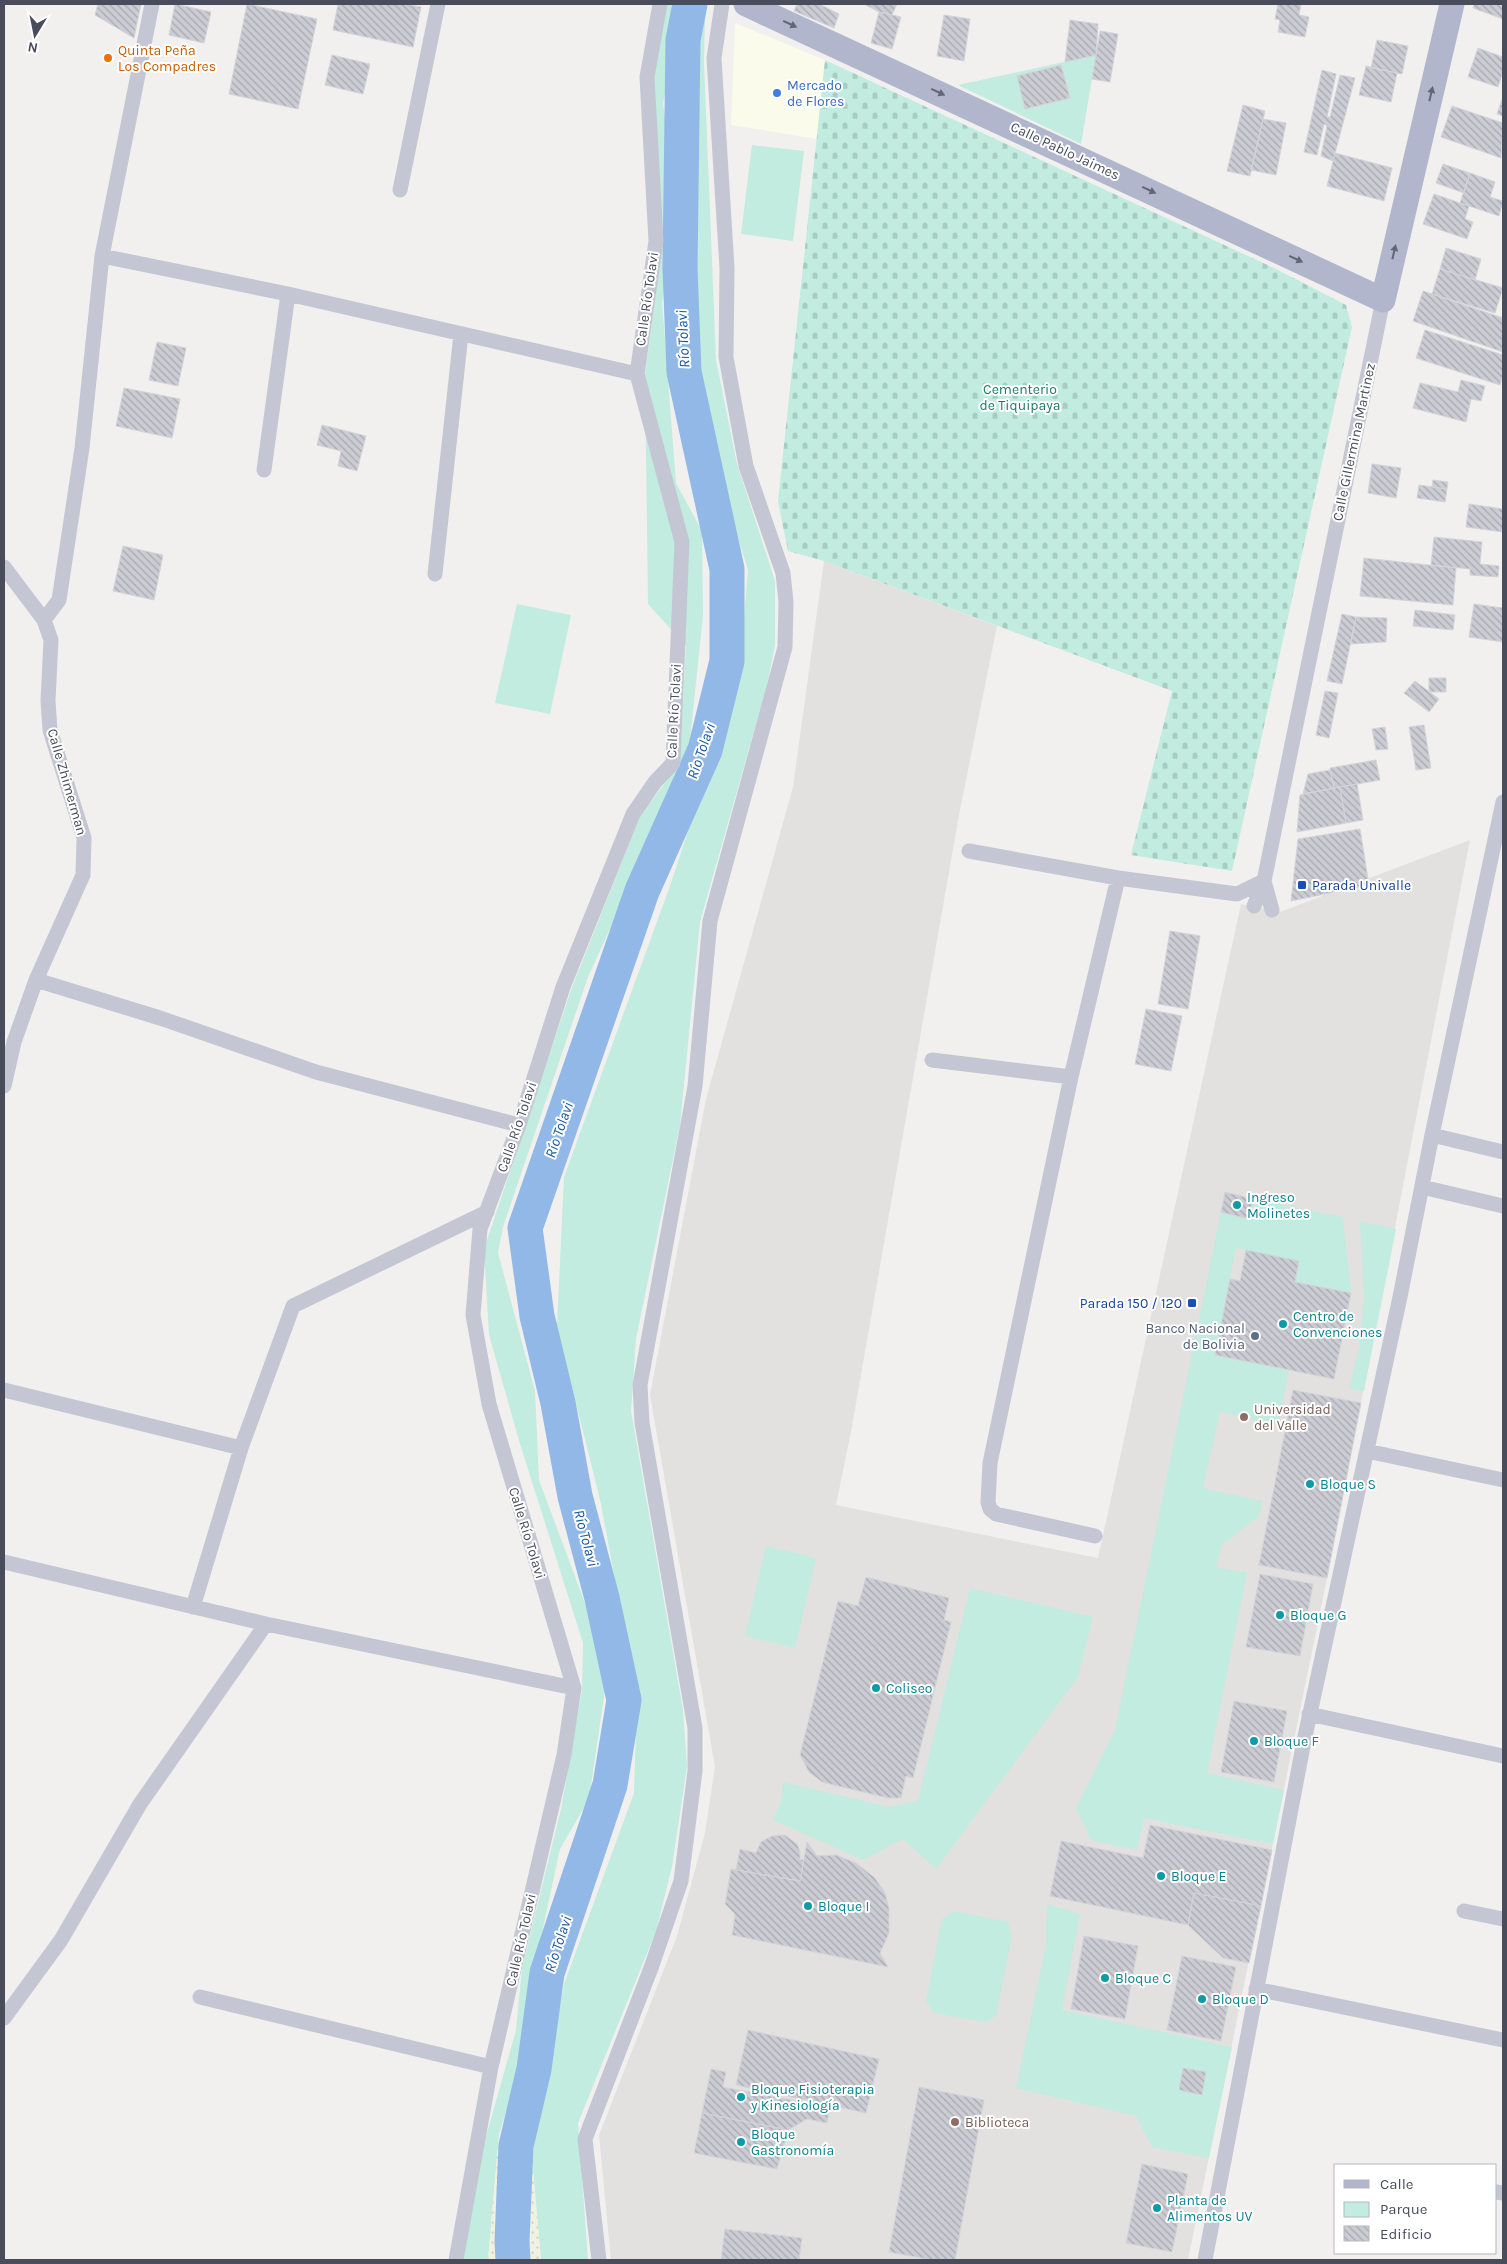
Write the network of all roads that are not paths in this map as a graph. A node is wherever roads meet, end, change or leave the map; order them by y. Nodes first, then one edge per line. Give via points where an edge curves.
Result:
1 (152, 4) edge
2 (438, 4) edge
3 (660, 4) edge
4 (722, 4) edge
5 (746, 4) edge
6 (1452, 4) edge
7 (400, 190) dead end
8 (102, 256) junction
9 (288, 294) junction
10 (1383, 300) junction
11 (461, 334) junction
12 (637, 374) junction
13 (264, 470) dead end
14 (4, 567) edge
15 (435, 574) dead end
16 (44, 620) junction
17 (1503, 802) edge
18 (969, 851) dead end
19 (1118, 878) junction
20 (1264, 881) junction
21 (1254, 906) dead end
22 (1272, 910) dead end
23 (36, 980) junction
24 (932, 1060) dead end
25 (1071, 1077) junction
26 (4, 1086) edge
27 (519, 1125) junction
28 (1432, 1135) junction
29 (1503, 1152) edge
30 (1422, 1187) junction
31 (1503, 1206) edge
32 (487, 1212) junction
33 (4, 1390) edge
34 (241, 1448) junction
35 (1367, 1451) junction
36 (1503, 1480) edge
37 (1095, 1536) dead end
38 (4, 1562) edge
39 (193, 1607) junction
40 (266, 1624) junction
41 (574, 1688) junction
42 (1309, 1714) junction
43 (1503, 1756) edge
44 (1464, 1911) dead end
45 (1503, 1920) edge
46 (1256, 1989) junction
47 (200, 1997) dead end
48 (4, 2018) edge
49 (1503, 2040) edge
50 (491, 2067) junction
51 (456, 2260) edge
52 (599, 2260) edge
53 (1204, 2260) edge

1 - 8 street
2 - 7 street
3 - 12 street, Calle Río Tolavi via 647,77 656,240
4 - 52 street via 714,58 727,268 726,357 746,466 783,573 785,647 710,921 695,1086 640,1385 642,1423 695,1728 695,1771 681,1881 585,2139
5 -> 10 main road, Calle Pablo Jaimes
10 -> 6 main road, Calle Gillermina Martinez
8 - 9 street
8 - 16 street via 82,448 61,591 59,600
9 - 11 street
9 - 13 street
10 - 20 street, Calle Gillermina Martinez
11 - 12 street
11 - 15 street
12 - 27 street, Calle Río Tolavi via 682,542 674,763 655,782 632,814 563,987
14 - 16 street, Calle Zhimerman
16 - 23 street, Calle Zhimerman via 51,640 50,730 84,838 83,875
17 - 28 street
18 - 19 street
19 - 20 street via 1237,894
19 - 25 street
20 - 21 street, Calle Gillermina Martinez
20 - 22 street, Calle Gillermina Martinez
23 - 26 street, Calle Zhimerman via 14,1042
23 - 27 street via 160,1018 316,1072
24 - 25 street
25 - 37 street via 1009,1366 990,1464 988,1502 996,1514
27 - 32 street, Calle Río Tolavi
28 - 29 street
28 - 30 street
30 - 31 street
30 - 35 street
32 - 34 street via 293,1306
32 - 41 street, Calle Río Tolavi via 480,1230 473,1315 489,1404
33 - 34 street
34 - 39 street
35 - 36 street
35 - 42 street
38 - 39 street
39 - 40 street
40 - 41 street
40 - 48 street via 140,1804 61,1940
41 - 50 street, Calle Río Tolavi via 564,1755
42 - 43 street
42 - 46 street
44 - 45 street
46 - 49 street
46 - 53 street
47 - 50 street
50 - 51 street, Calle Río Tolavi

